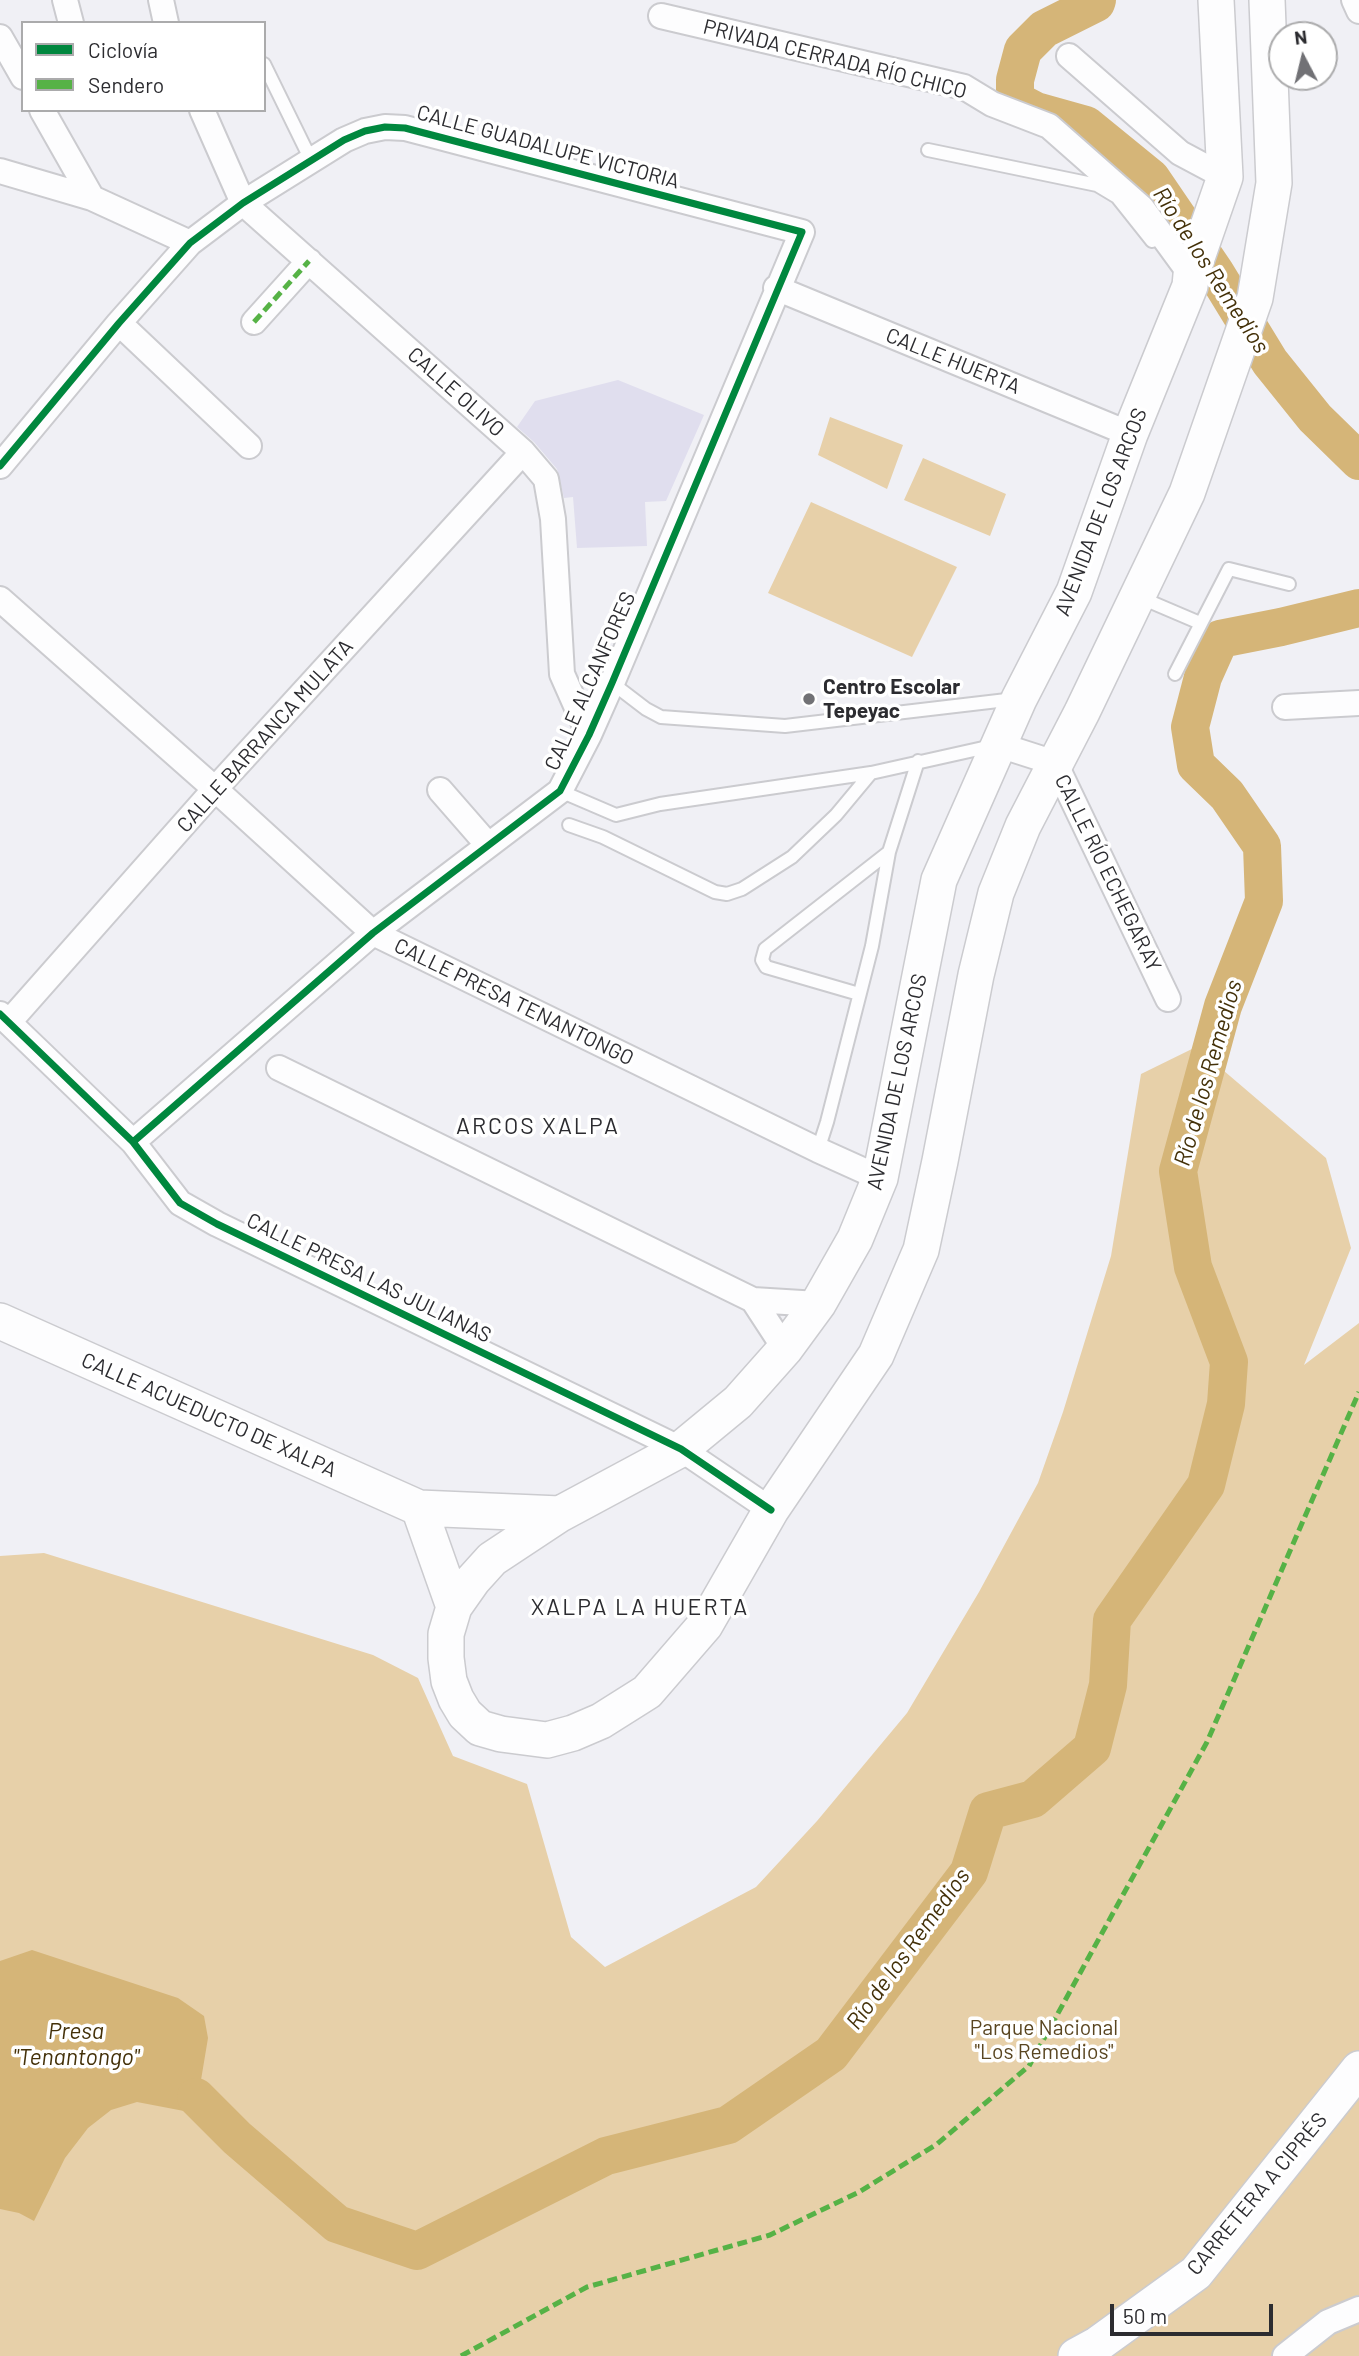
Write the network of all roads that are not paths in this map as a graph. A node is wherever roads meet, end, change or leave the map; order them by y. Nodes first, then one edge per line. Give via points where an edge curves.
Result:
1 (65, 0) edge
2 (161, 0) edge
3 (1216, 0) edge
4 (1267, 0) edge
5 (1354, 0) edge
6 (1359, 11) edge
7 (661, 16) dead end
8 (70, 21) edge
9 (166, 21) edge
10 (0, 37) edge
11 (1069, 56) dead end
12 (266, 68) edge
13 (21, 73) edge
14 (43, 112) edge
15 (203, 112) edge
16 (928, 150) dead end
17 (311, 160) junction
18 (0, 171) edge
19 (1219, 193) junction
20 (92, 198) junction
21 (243, 203) junction
22 (802, 232) joint
23 (190, 243) junction
24 (309, 261) junction
25 (1193, 274) junction
26 (776, 288) junction
27 (254, 322) dead end
28 (119, 323) junction
29 (1130, 434) junction
30 (248, 446) dead end
31 (523, 452) junction
32 (0, 466) edge
33 (1289, 584) dead end
34 (1074, 592) junction
35 (0, 599) edge
36 (1132, 609) junction
37 (1200, 623) junction
38 (1175, 674) dead end
39 (612, 683) junction
40 (1019, 699) junction
41 (1359, 703) edge
42 (1285, 706) dead end
43 (589, 735) junction
44 (999, 744) junction
45 (918, 761) junction
46 (1055, 763) junction
47 (872, 773) junction
48 (215, 789) junction
49 (440, 790) dead end
50 (560, 790) junction
51 (616, 815) junction
52 (569, 825) dead end
53 (603, 837) junction
54 (488, 845) junction
55 (890, 852) junction
56 (373, 933) junction
57 (859, 994) junction
58 (1168, 999) dead end
59 (5, 1018) edge
60 (279, 1068) dead end
61 (133, 1142) junction
62 (818, 1150) junction
63 (880, 1178) junction
64 (753, 1300) junction
65 (818, 1304) junction
66 (3, 1329) edge
67 (785, 1349) junction
68 (681, 1449) junction
69 (419, 1508) junction
70 (771, 1510) junction
71 (560, 1514) junction
72 (454, 1608) junction
73 (1359, 2069) edge
74 (1359, 2309) edge
75 (1076, 2356) edge
76 (1285, 2356) edge

1 - 8 street
2 - 9 street
3 - 19 main road
4 - 36 main road, AVENIDA DE LOS ARCOS via 1274,183 1255,298 1187,494
5 - 6 street
7 - 25 street, PRIVADA CERRADA RÍO CHICO via 964,87 992,104 1049,126 1143,208
10 - 13 street
11 - 19 street via 1181,153
12 - 17 lane
14 - 20 street
15 - 21 street, CALLE OLIVO
16 - 25 lane via 1097,185 1117,197
17 - 21 street, CALLE GUADALUPE VICTORIA
17 - 22 street, CALLE GUADALUPE VICTORIA via 365,131 405,128
18 - 20 street
19 - 25 main road
20 - 23 street
21 - 23 street, CALLE GUADALUPE VICTORIA
21 - 24 street, CALLE OLIVO
22 - 26 street, CALLE ALCANFORES
23 - 28 street, CALLE GUADALUPE VICTORIA
24 - 27 street
24 - 31 street, CALLE OLIVO
25 - 29 main road, AVENIDA DE LOS ARCOS
26 - 29 street, CALLE HUERTA
26 - 39 street, CALLE ALCANFORES
28 - 30 street
28 - 32 street, CALLE GUADALUPE VICTORIA
29 - 34 main road, AVENIDA DE LOS ARCOS
31 - 43 street, CALLE OLIVO via 546,479 553,519 562,674
31 - 48 street, CALLE BARRANCA MULATA
33 - 37 lane via 1229,569
34 - 36 main road
34 - 40 main road, AVENIDA DE LOS ARCOS
35 - 48 street, CALLE PRESA TENANTONGO
36 - 37 lane
36 - 46 main road, AVENIDA DE LOS ARCOS
37 - 38 lane
39 - 40 lane via 661,717 785,726
39 - 43 street, CALLE ALCANFORES
40 - 44 main road, AVENIDA DE LOS ARCOS
41 - 42 street
43 - 50 street, CALLE ALCANFORES
44 - 45 lane
44 - 46 street, CALLE RÍO ECHEGARAY
44 - 63 main road, AVENIDA DE LOS ARCOS via 939,880
45 - 47 lane
45 - 55 lane
46 - 58 street, CALLE RÍO ECHEGARAY
46 - 70 main road, AVENIDA DE LOS ARCOS via 996,894 921,1250 876,1355
47 - 51 lane via 660,804
47 - 53 lane via 792,857 727,894
48 - 56 street, CALLE PRESA TENANTONGO
48 - 59 street, CALLE BARRANCA MULATA
49 - 54 street
50 - 51 lane
50 - 54 street, CALLE ALCANFORES
51 - 53 lane
52 - 53 lane
54 - 56 street, CALLE ALCANFORES
55 - 57 lane
55 - 57 lane via 765,949 762,960 766,967
56 - 61 street, CALLE ALCANFORES
56 - 62 street, CALLE PRESA TENANTONGO
57 - 62 lane
59 - 61 street, CALLE PRESA LAS JULIANAS
60 - 64 street
61 - 68 street, CALLE PRESA LAS JULIANAS via 180,1203 217,1224
62 - 63 street, CALLE PRESA TENANTONGO
63 - 65 main road, AVENIDA DE LOS ARCOS via 855,1239
64 - 65 street
64 - 67 street
65 - 67 main road, AVENIDA DE LOS ARCOS
66 - 69 main road, CALLE ACUEDUCTO DE XALPA
67 - 68 main road, AVENIDA DE LOS ARCOS via 738,1402
68 - 70 street, CALLE PRESA LAS JULIANAS
68 - 71 main road, AVENIDA DE LOS ARCOS
69 - 71 main road, CALLE ACUEDUCTO DE XALPA
69 - 72 main road
70 - 72 main road, AVENIDA DE LOS ARCOS via 705,1625 647,1692 573,1733 547,1740 500,1734 480,1728 465,1714 449,1681 446,1658 446,1634
71 - 72 main road, AVENIDA DE LOS ARCOS via 492,1559
73 - 75 main road, CARRETERA A CIPRÉS via 1196,2273
74 - 76 street via 1328,2322

